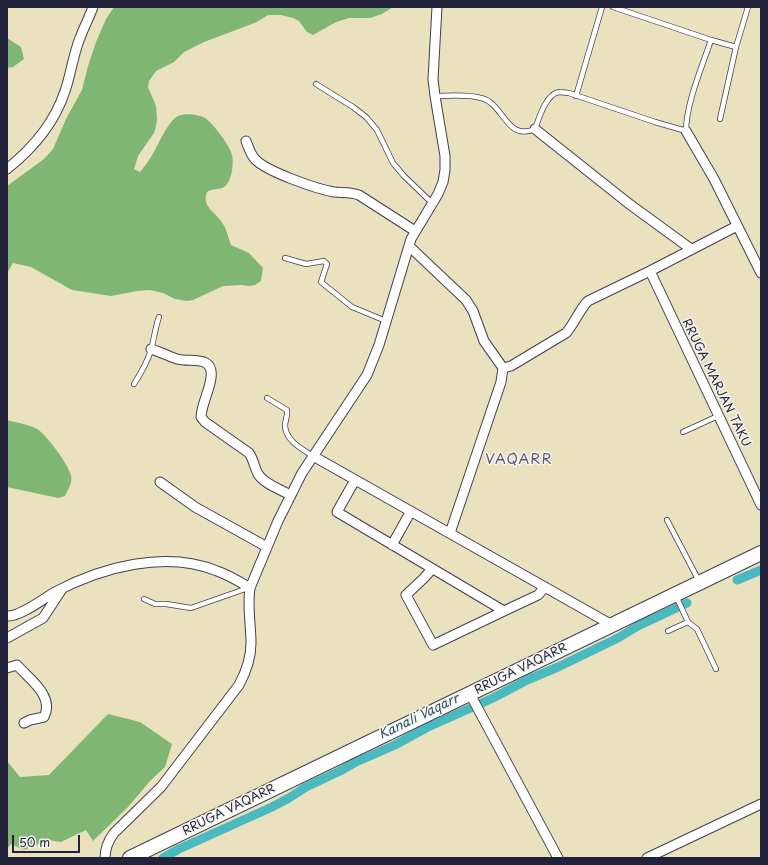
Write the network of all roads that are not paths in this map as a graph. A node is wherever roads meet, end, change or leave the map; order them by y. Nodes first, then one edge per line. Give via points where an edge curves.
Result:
1 (93, 7) edge
2 (437, 7) edge
3 (602, 7) edge
4 (613, 7) edge
5 (748, 7) edge
6 (711, 40) junction
7 (736, 47) junction
8 (316, 84) dead end
9 (435, 96) junction
10 (576, 96) junction
11 (720, 119) dead end
12 (535, 129) junction
13 (686, 131) junction
14 (246, 141) dead end
15 (7, 169) edge
16 (432, 203) junction
17 (737, 226) junction
18 (415, 231) junction
19 (410, 246) junction
20 (691, 250) junction
21 (285, 258) dead end
22 (650, 271) junction
23 (761, 273) edge
24 (159, 317) dead end
25 (386, 321) junction
26 (152, 349) junction
27 (503, 368) junction
28 (134, 384) dead end
29 (267, 398) dead end
30 (718, 416) junction
31 (683, 432) dead end
32 (313, 456) junction
33 (355, 480) junction
34 (160, 482) dead end
35 (290, 495) junction
36 (761, 505) edge
37 (411, 511) junction
38 (667, 520) dead end
39 (450, 533) junction
40 (392, 545) junction
41 (267, 547) junction
42 (757, 557) edge
43 (432, 569) junction
44 (700, 583) junction
45 (545, 587) junction
46 (63, 588) junction
47 (250, 588) junction
48 (677, 598) junction
49 (144, 599) dead end
50 (504, 611) junction
51 (7, 616) edge
52 (688, 622) junction
53 (612, 626) junction
54 (668, 631) dead end
55 (7, 638) edge
56 (7, 668) edge
57 (716, 669) dead end
58 (474, 702) junction
59 (24, 723) dead end
60 (760, 805) edge
61 (105, 858) edge
62 (130, 858) edge
63 (558, 858) edge
64 (647, 858) edge

1 - 15 street via 80,38 59,108 32,146
2 - 9 street via 433,61
3 - 10 lane
4 - 6 lane
5 - 7 lane
6 - 7 lane
6 - 13 lane via 689,109
7 - 11 lane
8 - 16 lane via 366,117 377,130 393,163
9 - 12 lane via 488,100 515,129 523,132
9 - 16 street via 445,170 443,182
10 - 12 lane via 558,92 552,95 546,101
10 - 13 lane
12 - 20 street
13 - 17 street
14 - 18 street via 254,158 264,166 323,190 352,192 359,195
16 - 18 street
17 - 20 street
17 - 23 street
18 - 19 street
19 - 25 street
19 - 27 street via 466,300 484,341
20 - 22 street
21 - 25 lane via 306,264 324,262 327,264 321,282 352,307
22 - 27 street via 588,301 570,329 511,366
22 - 30 street, RRUGA MARJAN TAKU
24 - 26 lane
25 - 32 street via 367,375
26 - 28 lane
26 - 35 street via 184,361 204,362 209,366 210,380 201,417 248,453 262,479
27 - 39 street via 501,382
29 - 32 lane via 287,410 285,425 288,434 296,445
30 - 31 lane
30 - 36 street, RRUGA MARJAN TAKU
32 - 33 street
32 - 35 street
33 - 37 street
33 - 40 street via 337,512
34 - 41 street via 195,507
35 - 41 street
37 - 39 street
37 - 40 street
38 - 44 lane
39 - 45 street
40 - 43 street
41 - 47 street
42 - 44 main road, RRUGA VAQARR
43 - 50 street
43 - 50 street via 406,595 433,645
44 - 48 main road, RRUGA VAQARR
45 - 50 street via 538,595
45 - 53 street
46 - 47 street via 117,567 174,562 216,570
46 - 51 street via 20,613
46 - 55 street via 43,618
47 - 49 lane via 191,608 155,604
47 - 61 street via 250,657 239,685 161,787 114,833 106,846
48 - 52 lane
48 - 53 main road, RRUGA VAQARR
52 - 54 lane
52 - 57 lane via 697,629
53 - 58 main road, RRUGA VAQARR
56 - 59 street via 17,665 43,693 46,707 44,717
58 - 62 main road, RRUGA VAQARR
58 - 63 street
60 - 64 street

